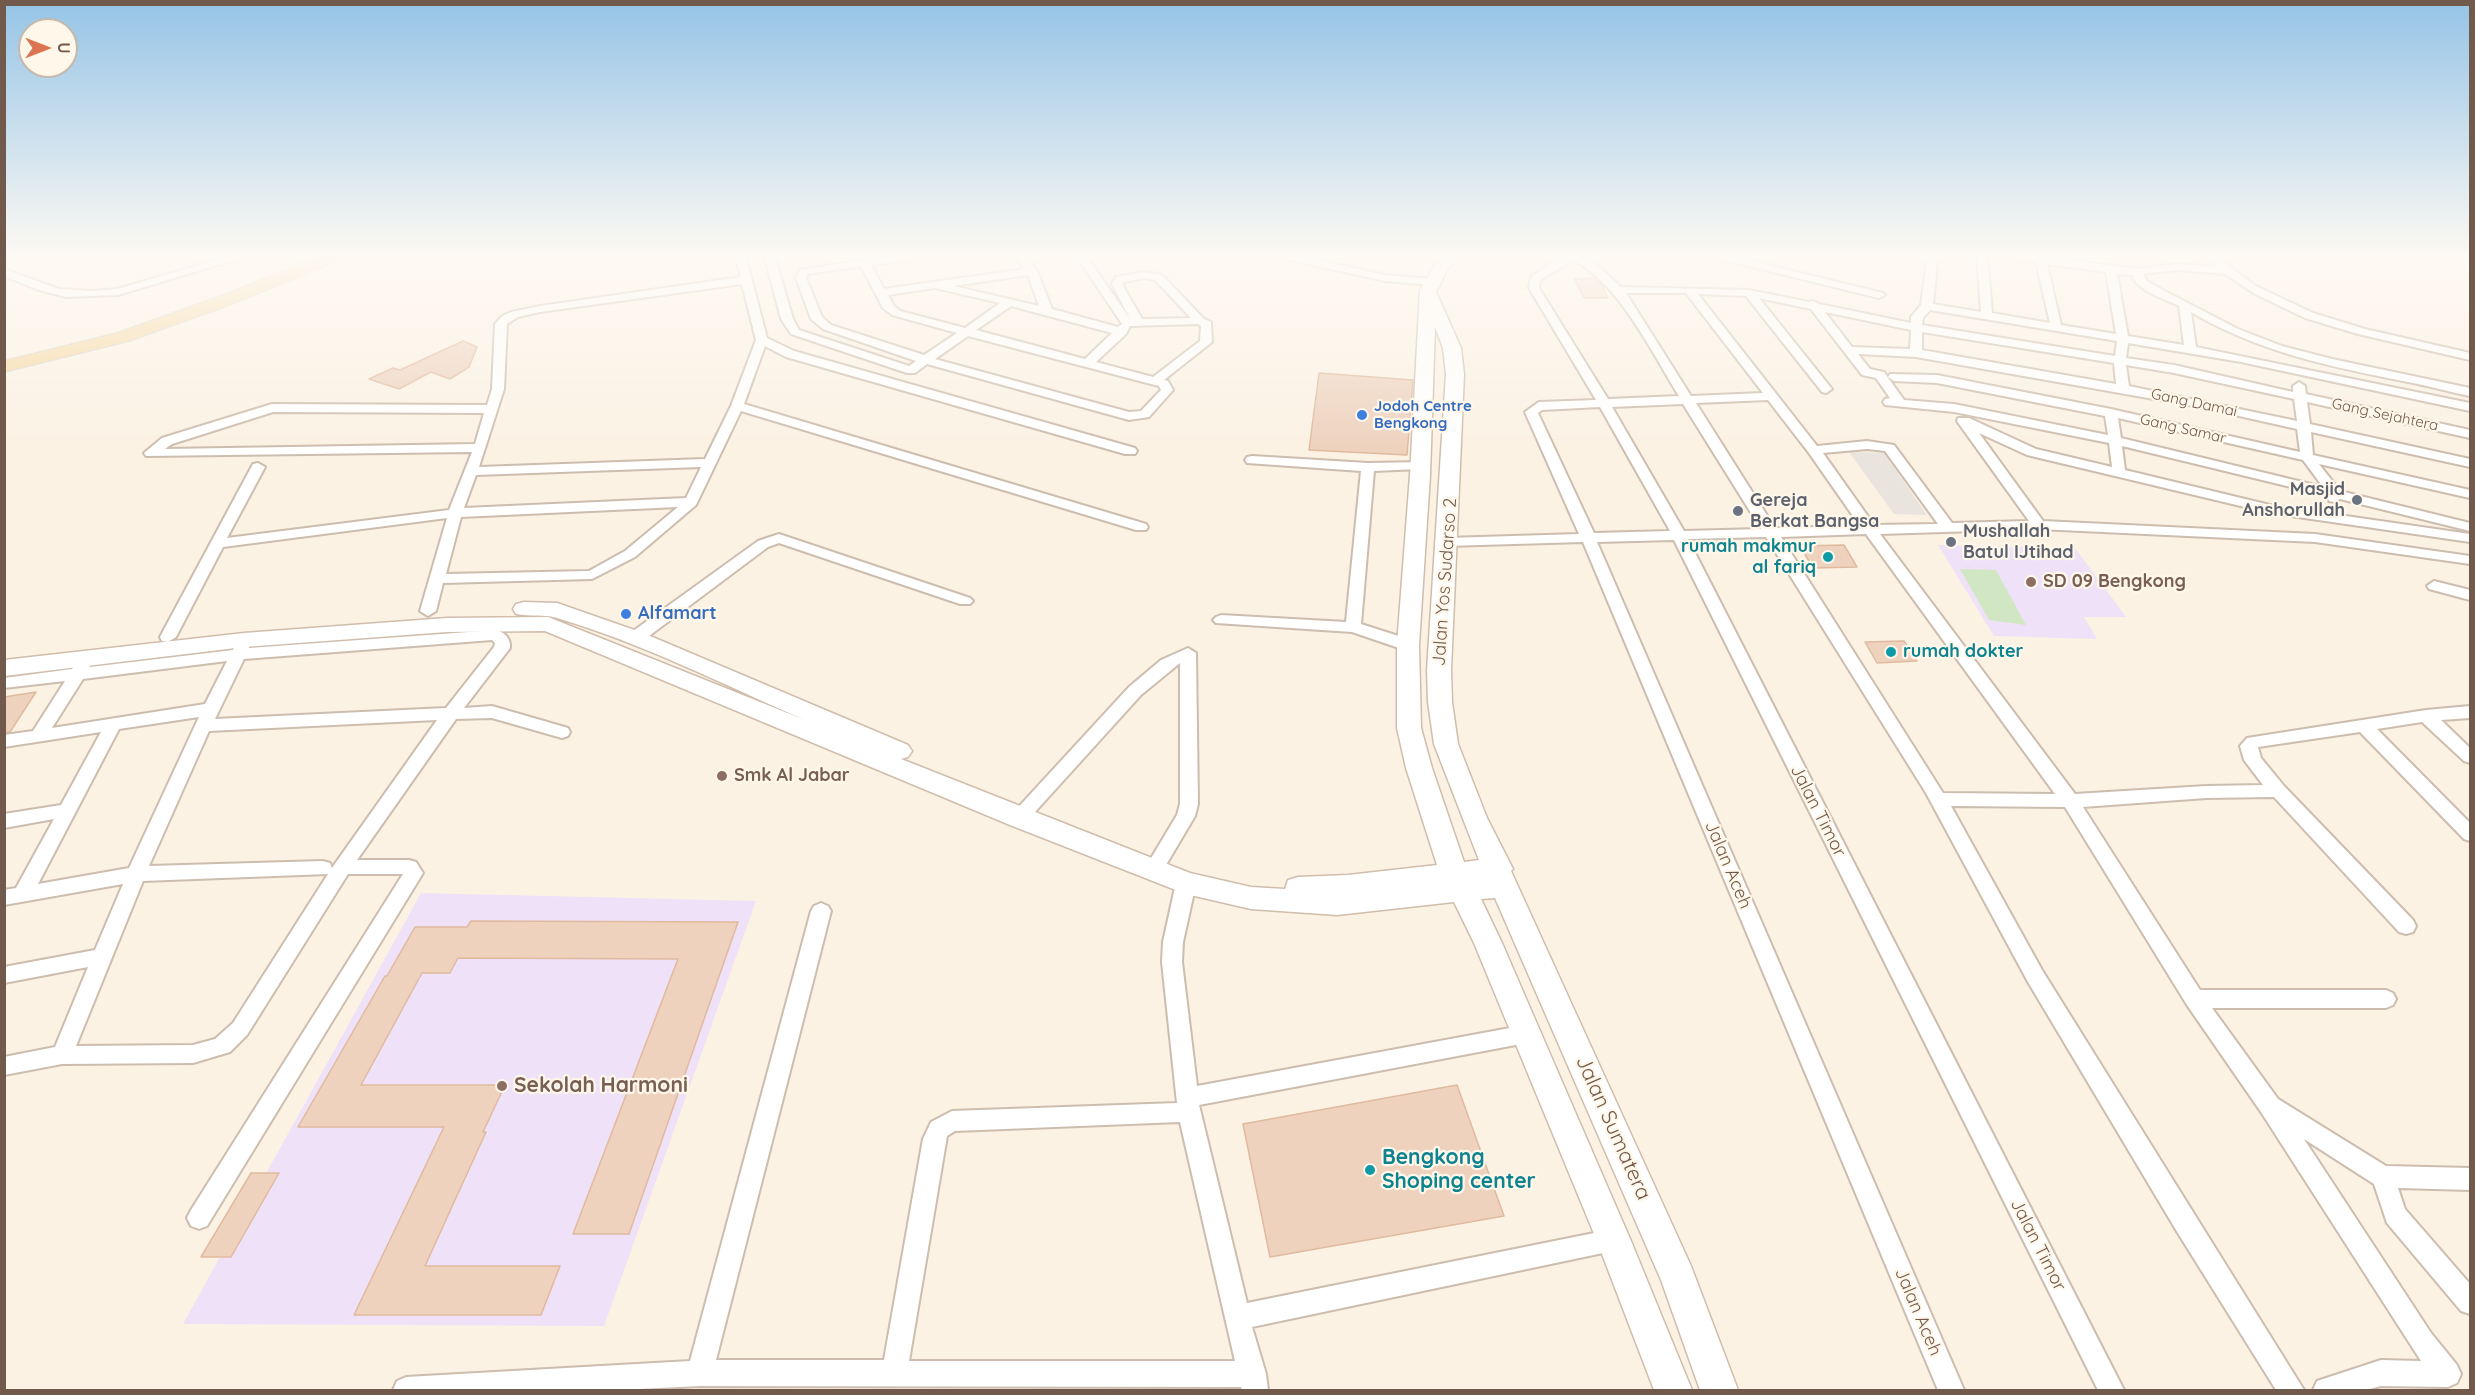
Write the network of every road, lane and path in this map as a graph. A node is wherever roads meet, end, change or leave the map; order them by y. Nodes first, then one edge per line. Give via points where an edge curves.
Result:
1 (139, 319) edge
2 (173, 319) edge
3 (505, 319) edge
4 (761, 319) edge
5 (787, 319) edge
6 (817, 319) edge
7 (922, 319) edge
8 (984, 319) edge
9 (1091, 319) edge
10 (1124, 319) edge
11 (1127, 319) edge
12 (1428, 319) edge
13 (1442, 319) edge
14 (1553, 319) edge
15 (1636, 319) edge
16 (1712, 319) edge
17 (1770, 319) edge
18 (1825, 319) edge
19 (1878, 319) edge
20 (1918, 319) edge
21 (2008, 319) edge
22 (2054, 319) edge
23 (2120, 319) edge
24 (2186, 319) edge
25 (2211, 319) edge
26 (2324, 319) edge
27 (1200, 321) joint
28 (1129, 326) junction
29 (2056, 326) junction
30 (1917, 328) junction
31 (968, 330) junction
32 (2123, 338) junction
33 (762, 340) junction
34 (2190, 349) junction
35 (1850, 350) junction
36 (1916, 353) junction
37 (2470, 356) edge
38 (4, 357) edge
39 (926, 360) junction
40 (2120, 361) junction
41 (1089, 362) junction
42 (4, 366) edge
43 (2299, 371) junction
44 (1894, 377) dead end
45 (1155, 381) junction
46 (1826, 389) dead end
47 (2123, 389) junction
48 (2470, 392) edge
49 (1773, 396) junction
50 (2300, 396) junction
51 (1686, 401) junction
52 (1604, 403) junction
53 (737, 406) junction
54 (2470, 407) edge
55 (1954, 408) junction
56 (492, 409) junction
57 (2111, 413) junction
58 (1964, 421) junction
59 (2303, 428) junction
60 (2470, 434) edge
61 (2115, 440) junction
62 (480, 448) junction
63 (1815, 450) junction
64 (1130, 451) dead end
65 (2307, 457) junction
66 (1252, 460) dead end
67 (711, 463) junction
68 (2470, 463) edge
69 (258, 467) dead end
70 (1368, 467) junction
71 (471, 471) junction
72 (1420, 471) junction
73 (2119, 473) junction
74 (1451, 479) junction
75 (2335, 494) junction
76 (2470, 494) edge
77 (691, 502) junction
78 (455, 513) junction
79 (2330, 517) junction
80 (2039, 525) junction
81 (1947, 526) junction
82 (1140, 527) dead end
83 (2470, 527) edge
84 (1869, 529) junction
85 (1770, 532) junction
86 (1679, 535) junction
87 (1588, 537) junction
88 (2470, 538) edge
89 (1446, 542) junction
90 (2346, 542) junction
91 (216, 544) junction
92 (2470, 560) edge
93 (436, 579) junction
94 (2434, 586) dead end
95 (2470, 595) edge
96 (965, 601) dead end
97 (1221, 620) dead end
98 (438, 625) junction
99 (1353, 627) junction
100 (168, 638) junction
101 (635, 638) junction
102 (1408, 645) junction
103 (242, 647) junction
104 (4, 658) edge
105 (83, 664) junction
106 (4, 668) edge
107 (4, 683) edge
108 (211, 709) junction
109 (2470, 712) edge
110 (448, 714) junction
111 (2426, 716) junction
112 (114, 723) junction
113 (204, 725) junction
114 (2363, 725) junction
115 (562, 732) dead end
116 (39, 735) junction
117 (4, 741) edge
118 (2470, 758) edge
119 (2278, 791) junction
120 (1938, 799) junction
121 (2070, 801) junction
122 (65, 811) junction
123 (1024, 813) junction
124 (4, 821) edge
125 (2470, 834) edge
126 (1156, 865) junction
127 (342, 867) junction
128 (323, 868) dead end
129 (136, 874) junction
130 (1502, 877) junction
131 (1457, 881) junction
132 (1186, 883) junction
133 (14, 896) edge
134 (821, 911) dead end
135 (2406, 926) dead end
136 (104, 956) junction
137 (4, 975) edge
138 (2194, 999) junction
139 (2386, 999) dead end
140 (1526, 1034) junction
141 (62, 1055) junction
142 (4, 1066) edge
143 (1188, 1105) junction
144 (2269, 1105) junction
145 (2383, 1177) junction
146 (2470, 1179) edge
147 (198, 1218) dead end
148 (1614, 1241) junction
149 (2470, 1302) edge
150 (1239, 1317) junction
151 (700, 1373) junction
152 (894, 1374) junction
153 (1254, 1382) edge
154 (406, 1390) edge
155 (1673, 1390) edge
156 (1719, 1390) edge
157 (1951, 1390) edge
158 (2111, 1390) edge
159 (2291, 1390) edge
160 (2326, 1390) edge

1 - 38 main road
2 - 42 main road via 48,357
3 - 56 street via 501,324 498,389
4 - 33 street
5 - 39 street via 795,332 911,370
6 - 39 street via 827,327
7 - 31 street
8 - 31 street
9 - 28 street
10 - 28 street
11 - 28 street
12 - 72 main road, Jalan Yos Sudarso 2
13 - 74 main road, Jalan Yos Sudarso 2 via 1455,363
14 - 52 street, Jalan Timor
15 - 51 street
16 - 49 street
17 - 46 street
18 - 35 street
19 - 30 street, Gang Sejahtera
20 - 30 street
21 - 29 street
22 - 29 street
23 - 32 street
24 - 34 street
25 - 48 street via 2274,348 2349,368
26 - 37 street
27 - 28 street
27 - 45 street via 1207,324 1206,342
28 - 41 street
29 - 32 street
30 - 36 street
30 - 40 street, Gang Sejahtera
31 - 39 street
31 - 41 street
32 - 34 street
32 - 40 street
33 - 53 street
33 - 64 street via 790,354
34 - 43 street
35 - 36 street, Gang Damai
35 - 55 street via 1866,372 1880,375 1894,402
36 - 47 street, Gang Damai
39 - 45 street via 1136,417 1145,414 1167,390
40 - 47 street
40 - 50 street, Gang Sejahtera
41 - 45 street
43 - 50 street
43 - 54 street
44 - 57 street, Gang Samar via 1937,379
47 - 59 street, Gang Damai
49 - 51 street
49 - 63 street
50 - 59 street
50 - 60 street, Gang Sejahtera
51 - 52 street
51 - 85 street
52 - 86 street, Jalan Timor
52 - 87 street, Jalan Aceh via 1539,406 1530,412
53 - 67 street
53 - 82 street
55 - 58 street
55 - 61 street
56 - 62 street
56 - 62 street via 272,408 167,441 151,453
57 - 61 street
57 - 65 street, Gang Samar
58 - 73 street via 2032,452
58 - 80 street
59 - 65 street
59 - 68 street, Gang Damai
61 - 73 street
61 - 75 street
62 - 71 street
63 - 81 street via 1867,445 1889,448
63 - 84 street
65 - 75 street
65 - 76 street, Gang Samar
66 - 70 street
67 - 71 street
67 - 77 street
69 - 91 street
70 - 72 street
70 - 99 street
71 - 78 street
72 - 74 main road
72 - 102 main road, Jalan Yos Sudarso 2
73 - 79 street via 2270,509
74 - 89 main road, Jalan Yos Sudarso 2
75 - 79 street
75 - 83 street
77 - 78 street
77 - 93 street via 630,554 592,575
78 - 91 street
78 - 93 street
79 - 88 street
79 - 90 street
80 - 81 street
80 - 90 street
81 - 84 street
84 - 85 street
84 - 121 street
85 - 86 street
85 - 120 street
86 - 87 street
86 - 158 street, Jalan Timor
87 - 89 street
87 - 157 street, Jalan Aceh
89 - 130 main road, Jalan Yos Sudarso 2 via 1439,670 1442,723 1453,765
90 - 92 street
91 - 100 street
93 - 98 street
94 - 95 street
96 - 101 street via 779,538 763,544
97 - 99 street
98 - 100 main road
98 - 101 main road via 480,608 557,610
98 - 103 main road
98 - 110 street via 496,635 503,642
98 - 123 main road via 548,624
99 - 102 street
100 - 104 main road
101 - 123 main road
102 - 131 main road, Jalan Yos Sudarso 2 via 1409,728
103 - 105 main road
103 - 108 street
105 - 106 main road
105 - 107 street
105 - 116 street
108 - 112 street
108 - 113 street
109 - 111 street
110 - 113 street
110 - 115 street via 492,712
110 - 127 street
111 - 114 street
111 - 118 street
112 - 116 street
112 - 122 street
113 - 129 street
114 - 119 street via 2253,742 2249,746 2253,760
114 - 125 street
116 - 117 street
119 - 121 street
119 - 135 street
120 - 121 street
120 - 159 street via 2036,976
121 - 138 street
122 - 124 street
122 - 133 street
123 - 126 main road
123 - 126 street via 1155,672 1188,653 1190,804
126 - 131 main road via 1250,887
126 - 132 main road
127 - 141 street via 240,1029 222,1046 193,1054
127 - 147 street via 409,867 414,873
128 - 129 street
129 - 133 street
129 - 136 street
130 - 131 main road
130 - 156 main road, Jalan Sumatera via 1678,1278
131 - 132 main road via 1337,904 1251,898
131 - 140 main road
132 - 143 street via 1172,962
134 - 151 street
136 - 137 street
136 - 141 street
138 - 139 street
138 - 144 street
140 - 143 street
140 - 148 main road
141 - 142 street
143 - 150 street
143 - 152 street via 952,1121 939,1129 934,1139
144 - 145 street
144 - 160 street via 2422,1342 2448,1374 2381,1373
145 - 146 street
145 - 149 street via 2395,1215
148 - 150 street
148 - 155 main road
150 - 153 street
151 - 152 street
151 - 154 street
152 - 153 street

